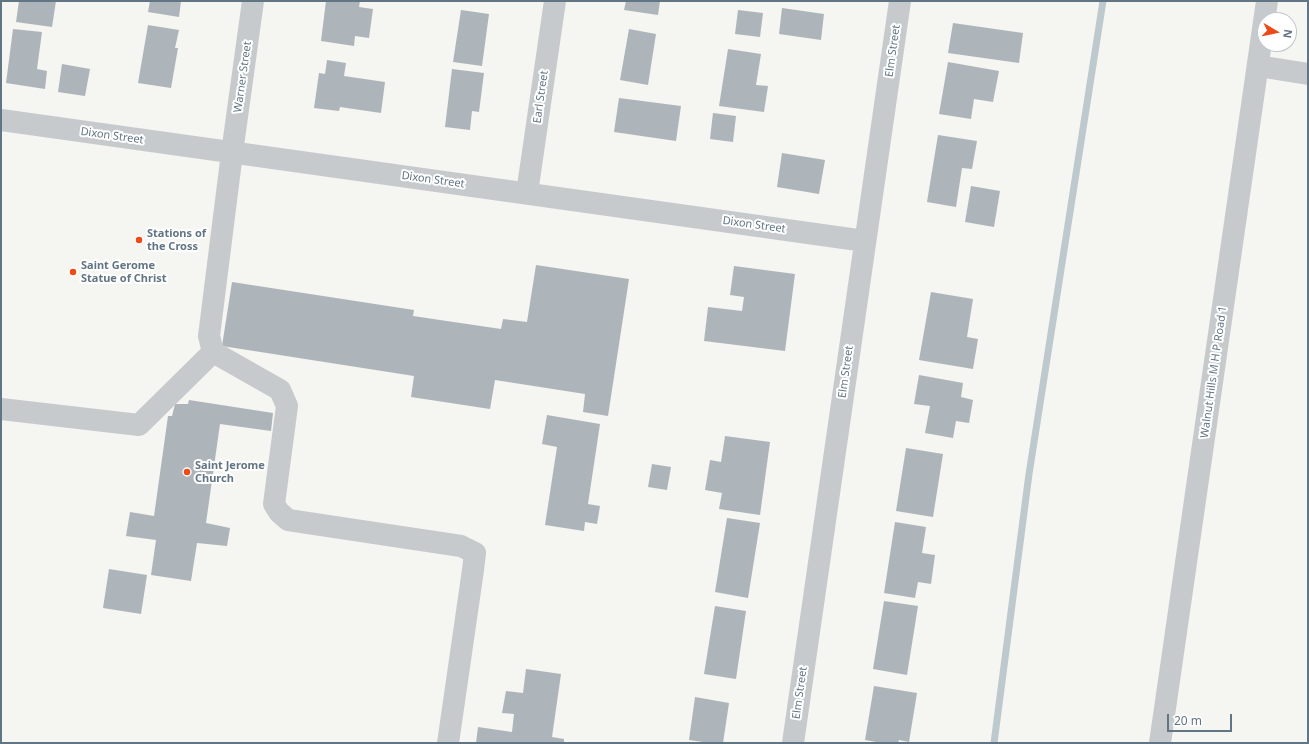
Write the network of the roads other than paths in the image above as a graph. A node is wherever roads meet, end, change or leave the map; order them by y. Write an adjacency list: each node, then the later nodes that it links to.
1 (253, 1): 8 (street, Warner Street)
2 (555, 1): 9 (street, Earl Street)
3 (900, 1): 10 (street, Elm Street)
4 (1267, 1): 5 (street, Walnut Hills M H P Road 1)
5 (1258, 66): 6 (street); 15 (street, Walnut Hills M H P Road 1)
6 (1308, 74)
7 (1, 120): 8 (street, Dixon Street)
8 (232, 153): 9 (street, Dixon Street); 11 (street, Warner Street)
9 (527, 193): 10 (street, Dixon Street)
10 (865, 241): 14 (street, Elm Street)
11 (213, 352): 12 (street); 13 (street)
12 (1, 409)
13 (448, 743)
14 (793, 743)
15 (1160, 743)

